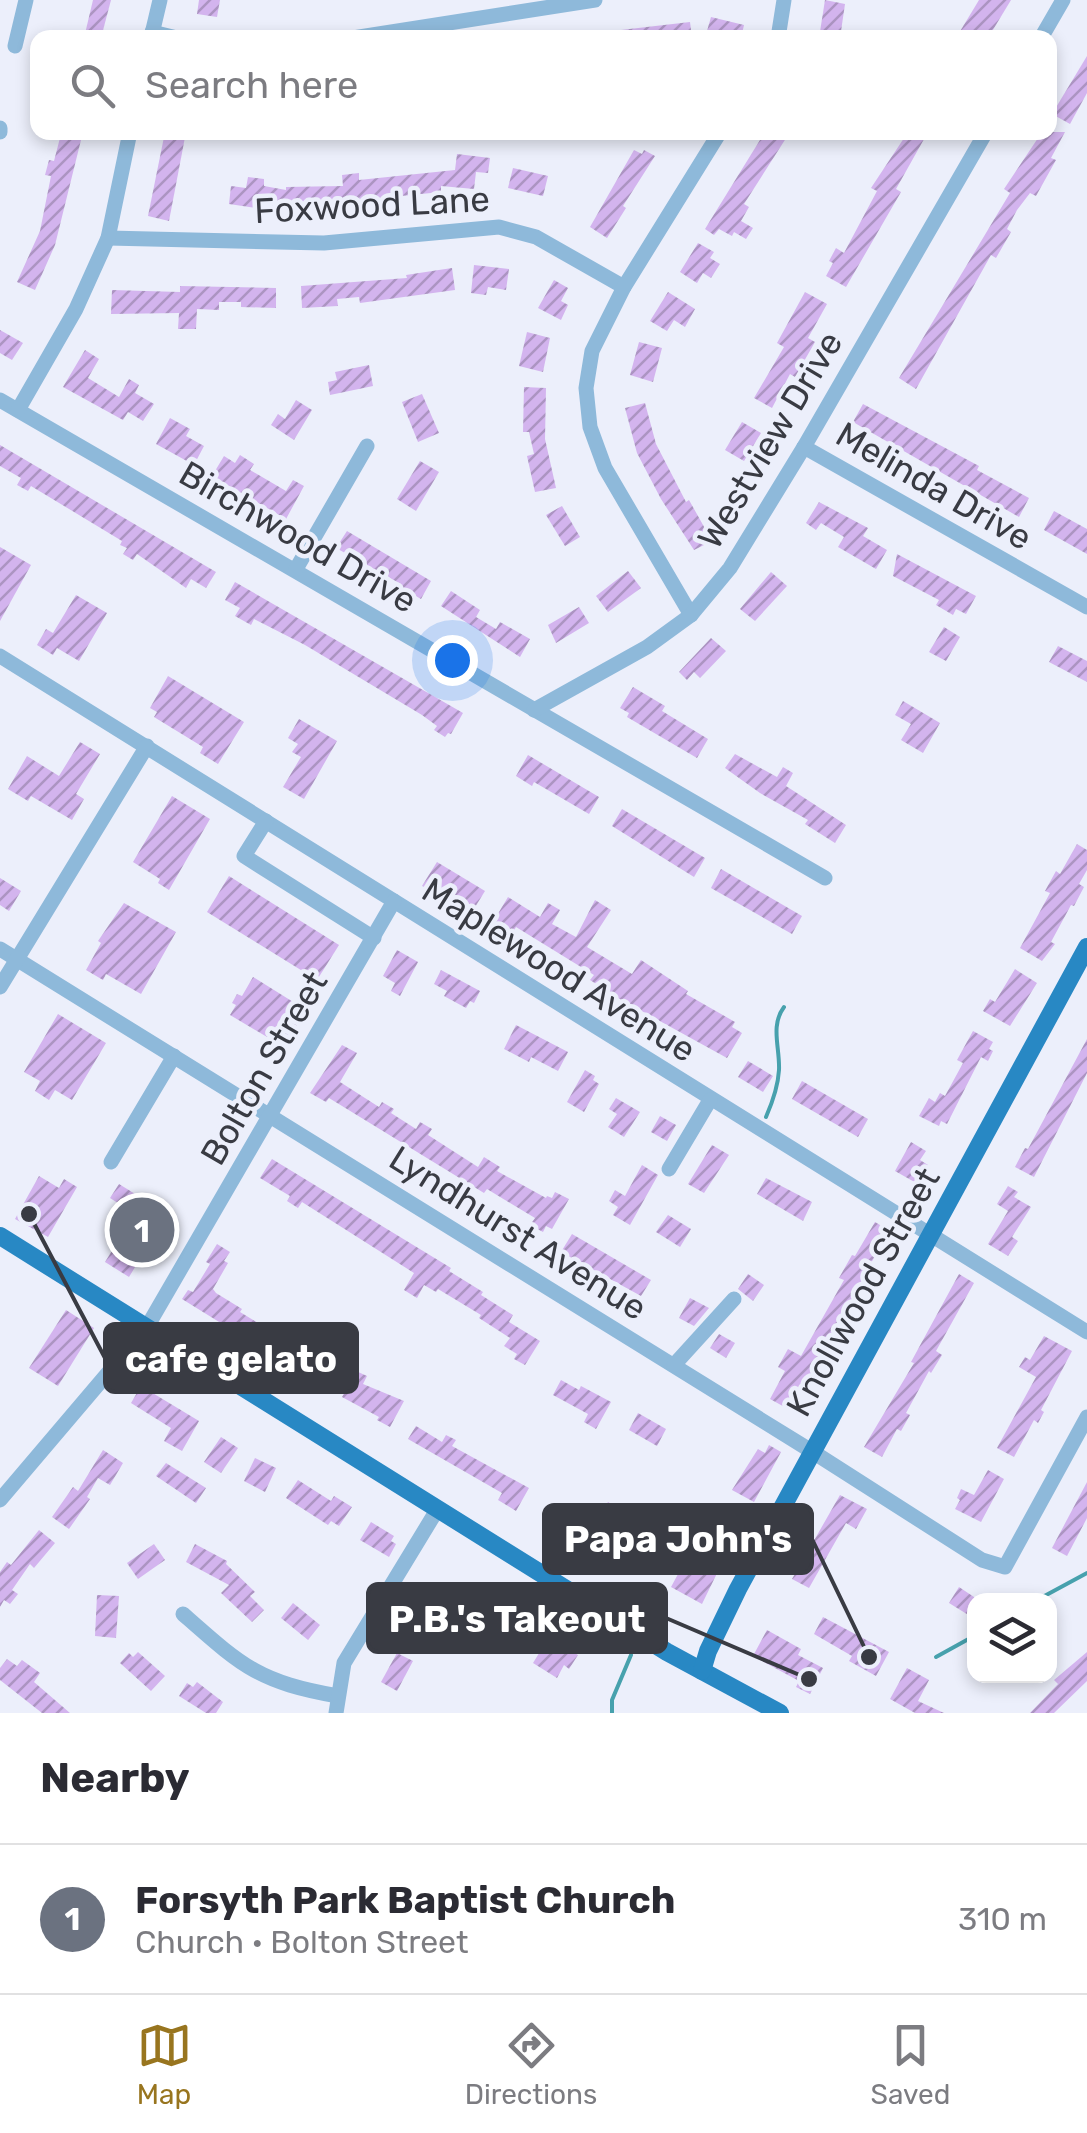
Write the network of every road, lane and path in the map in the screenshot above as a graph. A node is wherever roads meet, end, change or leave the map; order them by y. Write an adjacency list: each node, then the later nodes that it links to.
1 (26, 0): 10 (street)
2 (160, 0): 6 (street)
3 (595, 0): 7 (street)
4 (784, 0): 8 (street)
5 (1062, 0): 9 (street)
6 (153, 30)
7 (404, 30)
8 (779, 30)
9 (1045, 30)
10 (14, 46)
11 (128, 140): 14 (street)
12 (715, 140): 15 (street)
13 (981, 140): 19 (street, Westview Drive)
14 (108, 238): 15 (street, Foxwood Lane); 17 (street)
15 (624, 287): 22 (street)
16 (0, 400): 17 (street, Birchwood Drive)
17 (18, 410): 20 (street, Birchwood Drive)
18 (367, 446): 20 (street)
19 (804, 447): 21 (street, Melinda Drive); 22 (street, Westview Drive)
20 (296, 569): 24 (street, Birchwood Drive)
21 (1087, 607)
22 (691, 615): 24 (street, Westview Drive)
23 (0, 656): 25 (street, Maplewood Avenue)
24 (534, 710): 27 (street, Birchwood Drive)
25 (147, 746): 26 (street, Maplewood Avenue); 32 (street)
26 (266, 821): 28 (street, Maplewood Avenue); 29 (street)
27 (825, 878)
28 (394, 901): 29 (street, Bolton Street); 35 (street, Maplewood Avenue)
29 (374, 938): 36 (street, Bolton Street)
30 (1087, 947): 40 (main road, Knollwood Street)
31 (0, 949): 32 (street, Lyndhurst Avenue)
32 (16, 960): 33 (street); 34 (street, Lyndhurst Avenue)
33 (0, 987)
34 (174, 1056): 36 (street, Lyndhurst Avenue); 37 (street)
35 (710, 1100): 38 (street); 40 (street, Maplewood Avenue)
36 (272, 1116): 42 (street, Bolton Street); 44 (street, Lyndhurst Avenue)
37 (110, 1162)
38 (669, 1169)
39 (0, 1236): 42 (main road)
40 (931, 1236): 43 (street, Maplewood Avenue); 46 (main road, Knollwood Street)
41 (734, 1299): 44 (street)
42 (147, 1327): 47 (street, Bolton Street); 48 (main road)
43 (1087, 1332)
44 (674, 1365): 46 (street, Lyndhurst Avenue)
45 (1087, 1417): 46 (street, Lyndhurst Avenue)
46 (813, 1452): 50 (main road, Knollwood Street)
47 (0, 1499)
48 (437, 1510): 50 (main road); 51 (street)
49 (183, 1614): 51 (street)
50 (702, 1671): 52 (main road)
51 (337, 1705)
52 (780, 1713)

